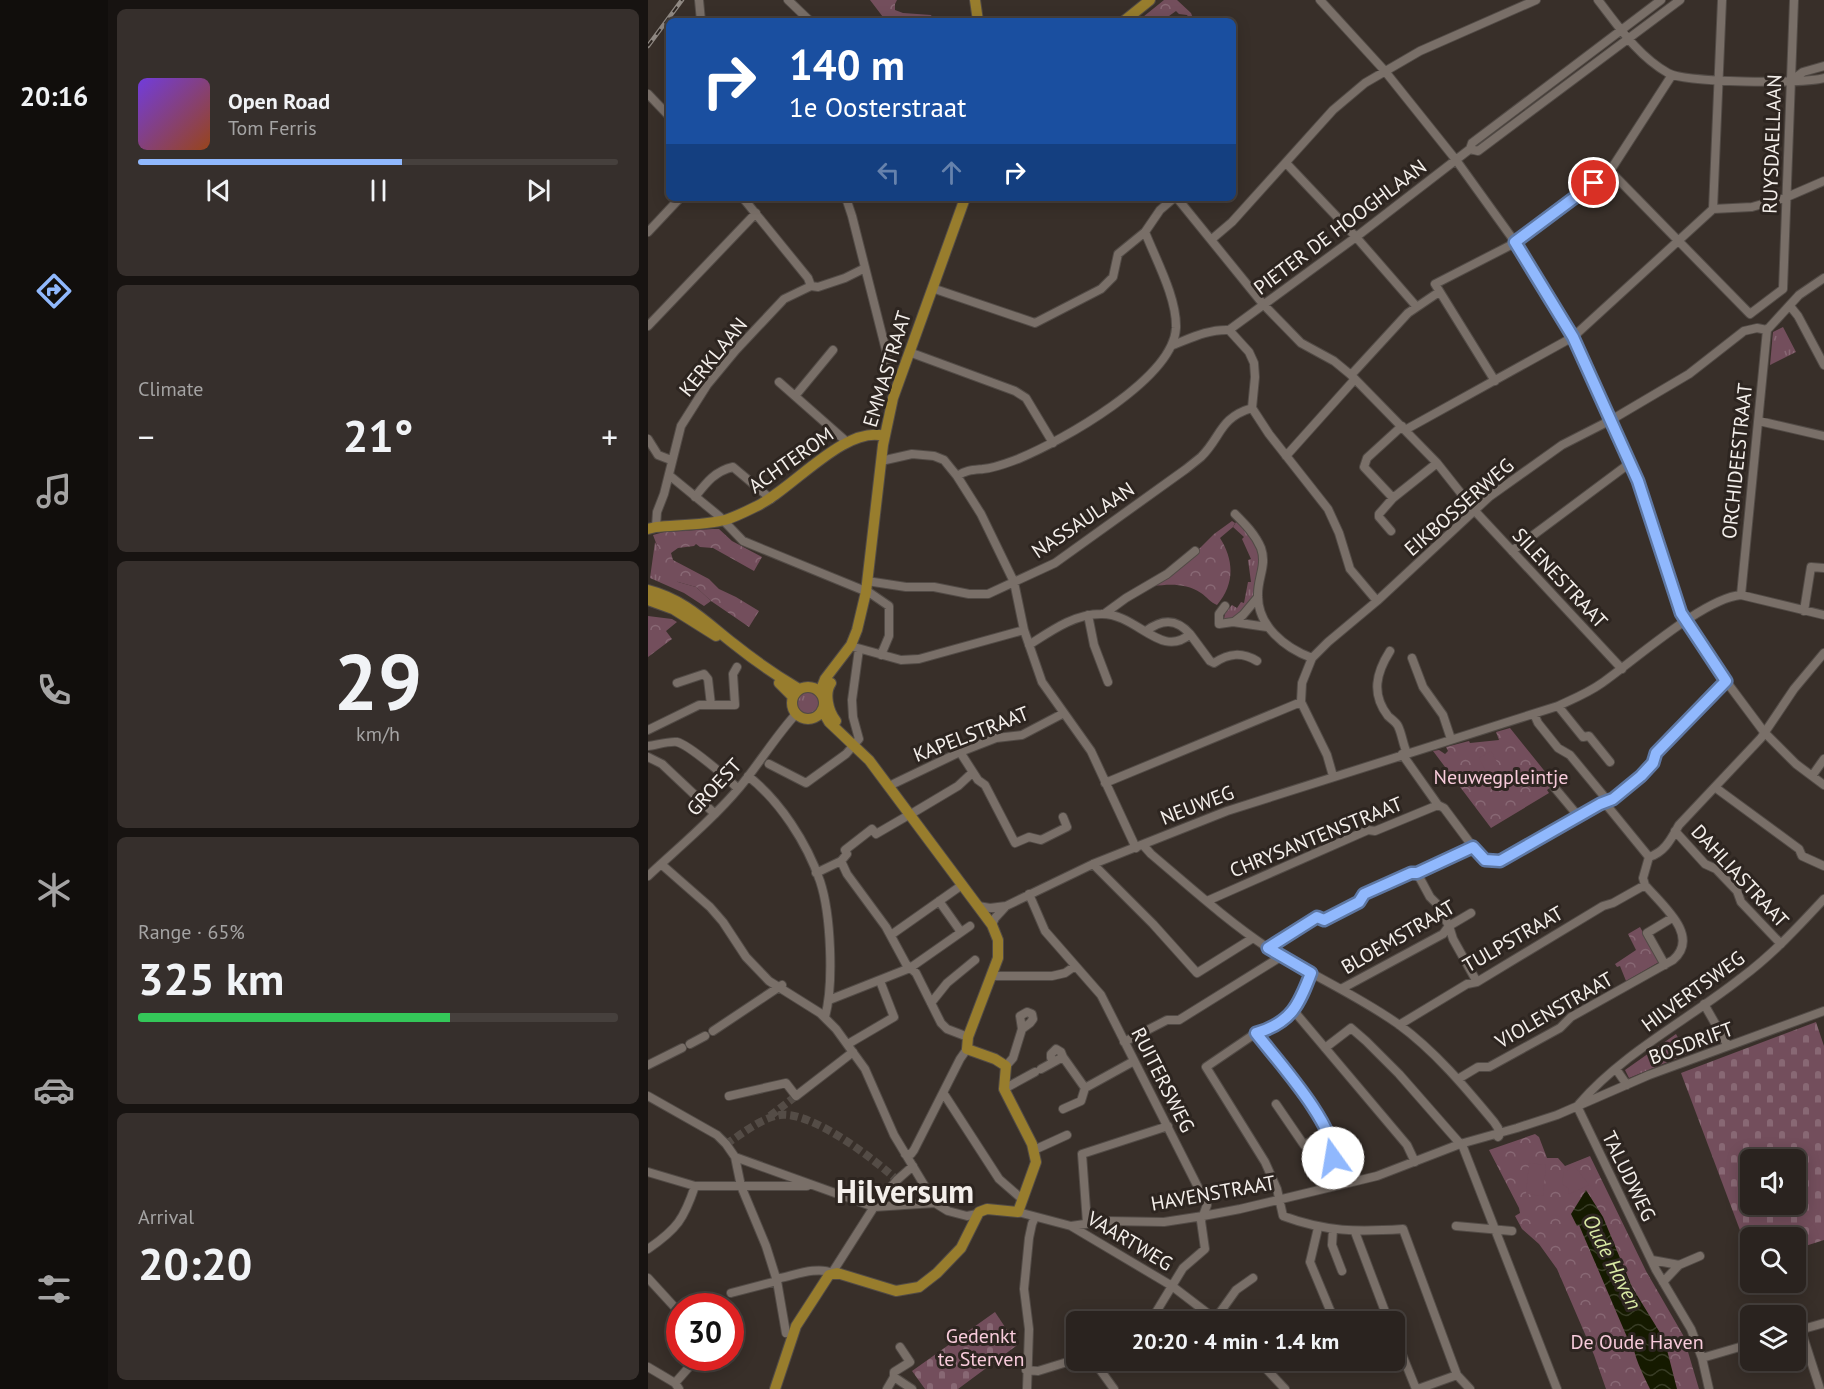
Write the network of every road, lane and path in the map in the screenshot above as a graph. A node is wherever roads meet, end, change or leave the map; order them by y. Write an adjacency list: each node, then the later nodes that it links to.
1 (788, 0): 13 (street)
2 (975, 0): 14 (main road)
3 (1150, 0): 15 (main road)
4 (1320, 0): 19 (street)
5 (1536, 0): 19 (street)
6 (1598, 0): 16 (street)
7 (1661, 0): 16 (street, PIETER DE HOOGHLAAN)
8 (1680, 0): 17 (street, PIETER DE HOOGHLAAN)
9 (1722, 0): 22 (street)
10 (1794, 0): 23 (street, RUYSDAELLAAN)
11 (702, 1): 12 (street)
12 (701, 18)
13 (807, 18)
14 (978, 18)
15 (1129, 18)
16 (1621, 30): 17 (street); 26 (street, PIETER DE HOOGHLAAN)
17 (1627, 39): 20 (street); 26 (street, PIETER DE HOOGHLAAN)
18 (1824, 66): 23 (street)
19 (1384, 70): 27 (street); 28 (street)
20 (1672, 75): 22 (street); 29 (street)
21 (1824, 78): 23 (street)
22 (1718, 80): 23 (street); 38 (street)
23 (1790, 81): 31 (street, RUYSDAELLAAN)
24 (648, 94): 25 (street)
25 (666, 113)
26 (1470, 149): 27 (street, PIETER DE HOOGHLAAN)
27 (1456, 160): 42 (street, PIETER DE HOOGHLAAN); 45 (street)
28 (1286, 163): 42 (street); 43 (street)
29 (1610, 171): 44 (street); 45 (street)
30 (1824, 182): 31 (street)
31 (1787, 197): 38 (street); 44 (street, RUYSDAELLAAN)
32 (677, 201): 40 (street)
33 (746, 201): 39 (street)
34 (847, 201): 46 (street)
35 (964, 201): 49 (main road, EMMASTRAAT)
36 (1172, 201): 41 (street)
37 (1179, 201): 43 (street, SILENESTRAAT)
38 (1713, 209): 44 (street)
39 (756, 213): 48 (street); 54 (street)
40 (648, 232)
41 (1145, 232): 49 (street); 58 (street)
42 (1356, 237): 51 (street, PIETER DE HOOGHLAAN); 52 (street)
43 (1212, 239): 51 (street, SILENESTRAAT)
44 (1678, 241): 57 (street)
45 (1515, 242): 50 (street); 57 (street)
46 (865, 268): 48 (street, KERKLAAN); 63 (street)
47 (1824, 278): 53 (street)
48 (811, 286): 77 (street, KERKLAAN)
49 (932, 288): 60 (main road, EMMASTRAAT)
50 (1439, 292): 52 (street); 64 (street)
51 (1263, 304): 55 (street, PIETER DE HOOGHLAAN); 62 (street, SILENESTRAAT)
52 (1416, 306): 62 (street)
53 (1790, 306): 56 (street); 61 (street)
54 (648, 326)
55 (1229, 330): 58 (street); 67 (street)
56 (1767, 330): 68 (street, EIKBOSSERWEG); 69 (street, ORCHIDEESTRAAT)
57 (1573, 337): 64 (street); 68 (street)
58 (1173, 345): 75 (street)
59 (833, 350): 66 (street)
60 (909, 352): 63 (main road, EMMASTRAAT); 75 (street)
61 (1824, 365)
62 (1353, 377): 70 (street, SILENESTRAAT); 76 (street)
63 (899, 380): 71 (main road, EMMASTRAAT)
64 (1495, 381): 70 (street)
65 (779, 382): 66 (street)
66 (795, 396): 74 (street)
67 (1252, 408): 76 (street); 94 (street, NASSAULAAN)
68 (1611, 420): 80 (street); 86 (street, EIKBOSSERWEG)
69 (1759, 421): 72 (street); 97 (street, ORCHIDEESTRAAT)
70 (1404, 428): 79 (street, SILENESTRAAT); 84 (street)
71 (884, 436): 74 (main road, ACHTEROM); 78 (main road, EMMASTRAAT)
72 (1824, 436)
73 (648, 440): 77 (street)
74 (847, 442): 85 (main road, ACHTEROM)
75 (1053, 442): 82 (street)
76 (1286, 456): 100 (street)
77 (671, 460): 81 (street, KERKLAAN)
78 (881, 461): 82 (street); 95 (main road, EMMASTRAAT)
79 (1437, 463): 84 (street); 86 (street, SILENESTRAAT)
80 (1630, 463): 92 (street); 107 (street)
81 (669, 475): 83 (street); 89 (street, KERKLAAN)
82 (957, 476): 94 (street)
83 (695, 497): 85 (street); 88 (street)
84 (1393, 498): 90 (street)
85 (771, 499): 88 (main road, ACHTEROM)
86 (1474, 511): 92 (street, SILENESTRAAT); 100 (street, EIKBOSSERWEG)
87 (1235, 514): 98 (street)
88 (723, 520): 89 (main road, ACHTEROM); 95 (street)
89 (652, 528)
90 (1391, 531)
91 (1195, 550): 103 (street)
92 (1512, 551): 120 (street, SILENESTRAAT)
93 (1824, 568): 102 (street)
94 (1014, 582): 95 (street, NASSAULAAN); 109 (street)
95 (866, 586): 113 (main road, EMMASTRAAT); 116 (street)
96 (648, 590): 126 (main road)
97 (1741, 595): 102 (street); 107 (street, NEUWEG)
98 (1258, 597): 106 (street); 108 (street)
99 (648, 600): 126 (main road)
100 (1377, 601): 118 (street, EIKBOSSERWEG)
101 (1225, 606): 106 (street)
102 (1804, 611): 105 (street)
103 (1104, 614): 104 (street); 110 (street)
104 (1088, 615): 112 (street); 123 (street)
105 (1824, 615)
106 (1234, 622): 108 (street)
107 (1686, 622): 120 (street, NEUWEG); 122 (street)
108 (1267, 627): 118 (street)
109 (1024, 630): 112 (street); 116 (street)
110 (1146, 631): 111 (street); 111 (street)
111 (1190, 634): 119 (street)
112 (1029, 645): 131 (street)
113 (855, 647): 116 (street); 125 (main road, EMMASTRAAT); 137 (street, EMMASTRAAT); 137 (main road)
114 (1390, 651): 140 (street)
115 (1824, 653): 135 (street)
116 (885, 656)
117 (1412, 657): 136 (street)
118 (1312, 658): 127 (street, EIKBOSSERWEG)
119 (1257, 661)
120 (1622, 669): 129 (street, NEUWEG)
121 (733, 670): 128 (street)
122 (1726, 681): 135 (street); 155 (street)
123 (1108, 682)
124 (677, 683): 128 (street)
125 (820, 692): 126 (main road); 130 (main road)
126 (796, 693): 132 (main road)
127 (1302, 702): 147 (street); 149 (street)
128 (711, 705): 134 (street)
129 (1558, 706): 133 (street, NEUWEG); 143 (street)
130 (822, 711): 132 (main road); 137 (main road)
131 (1064, 713): 139 (street, KAPELSTRAAT); 149 (street)
132 (796, 714): 146 (street, GROEST)
133 (1534, 714): 136 (street, NEUWEG); 155 (street)
134 (648, 730)
135 (1764, 732): 148 (street); 153 (street)
136 (1451, 739): 140 (street, NEUWEG)
137 (855, 744): 144 (street); 151 (main road)
138 (648, 746): 154 (street)
139 (960, 752): 145 (street); 151 (street, KAPELSTRAAT)
140 (1404, 754): 147 (street, NEUWEG); 156 (street)
141 (648, 757): 157 (street)
142 (1824, 759): 148 (street)
143 (1610, 762)
144 (769, 764)
145 (972, 773): 158 (street); 159 (street)
146 (748, 776): 154 (street, GROEST); 169 (street)
147 (1333, 776): 162 (street, NEUWEG)
148 (1812, 776): 150 (street)
149 (1105, 783): 162 (street)
150 (1824, 784)
151 (889, 786): 158 (main road)
152 (1554, 787): 160 (street)
153 (1716, 788): 161 (street); 168 (street)
154 (738, 789): 157 (street, GROEST)
155 (1606, 802): 160 (street); 164 (street)
156 (1438, 805): 163 (street); 176 (street, CHRYSANTENSTRAAT)
157 (715, 814): 167 (street, GROEST)
158 (909, 815): 165 (street); 173 (main road)
159 (1063, 817)
160 (1579, 817): 163 (street)
161 (1675, 831): 164 (street); 188 (street, DAHLIASTRAAT)
162 (1139, 846): 166 (street, NEUWEG); 176 (street)
163 (1473, 847): 170 (street)
164 (1649, 857): 172 (street)
165 (841, 861): 169 (street); 186 (street)
166 (1093, 864): 174 (street, NEUWEG); 187 (street)
167 (658, 866): 171 (street, GROEST); 199 (street)
168 (1824, 866)
169 (816, 873): 201 (street)
170 (1417, 873): 184 (street); 189 (street)
171 (648, 876)
172 (1645, 885): 181 (street, VIOLENSTRAAT); 198 (street, TULPSTRAAT)
173 (960, 886): 177 (street); 178 (main road)
174 (1029, 894): 179 (street, NEUWEG); 193 (street, RUITERSWEG)
175 (1824, 899): 188 (street, HILVERTSWEG)
176 (1207, 901): 187 (street)
177 (939, 902): 185 (street); 186 (street)
178 (978, 906): 179 (street, NEUWEG); 182 (main road)
179 (1006, 906): 182 (street, NEUWEG)
180 (1471, 913): 184 (street, BLOEMSTRAAT)
181 (1672, 918): 192 (street, VIOLENSTRAAT); 192 (street)
182 (992, 925): 196 (main road)
183 (970, 926): 185 (street)
184 (1449, 926): 198 (street); 200 (street, BLOEMSTRAAT)
185 (961, 932): 194 (street)
186 (891, 936): 194 (street)
187 (1253, 938): 189 (street)
188 (1782, 944): 203 (street, HILVERTSWEG)
189 (1268, 948): 190 (street)
190 (1282, 957): 195 (street); 211 (street)
191 (975, 960): 202 (street)
192 (1665, 964): 220 (street, VIOLENSTRAAT)
193 (1075, 966): 196 (street); 211 (street, RUITERSWEG)
194 (910, 968): 197 (street); 202 (street)
195 (1311, 973): 200 (street); 204 (street)
196 (992, 976): 210 (main road)
197 (880, 981): 201 (street); 213 (street)
198 (1477, 982): 207 (street, TULPSTRAAT)
199 (780, 987): 206 (street); 217 (street)
200 (1341, 989): 207 (street)
201 (829, 1000): 206 (street)
202 (931, 1003): 210 (street)
203 (1704, 1004): 212 (street); 219 (street, HILVERTSWEG)
204 (1294, 1011): 209 (street); 214 (street)
205 (1824, 1011): 212 (street, BOSDRIFT)
206 (825, 1017): 213 (street)
207 (1399, 1025): 220 (street)
208 (1022, 1029): 218 (street)
209 (1256, 1033): 231 (street); 246 (street)
210 (968, 1037): 215 (main road)
211 (1124, 1042): 216 (street, RUITERSWEG)
212 (1728, 1046): 221 (street, BOSDRIFT)
213 (851, 1048): 226 (street); 236 (street)
214 (1325, 1048): 234 (street); 238 (street)
215 (967, 1049): 218 (main road); 224 (street)
216 (1134, 1060): 222 (street); 230 (street, RUITERSWEG)
217 (648, 1065)
218 (1006, 1066): 223 (main road)
219 (1616, 1069): 221 (street); 228 (street, HILVERTSWEG)
220 (1458, 1079): 233 (street)
221 (1628, 1085): 228 (street, BOSDRIFT)
222 (1085, 1088): 223 (street); 229 (street)
223 (1004, 1089): 235 (main road)
224 (944, 1094): 236 (street); 245 (street)
225 (648, 1096): 237 (street)
226 (729, 1096)
227 (1276, 1104): 231 (street)
228 (1575, 1107): 233 (street, HAVENSTRAAT); 265 (street, TALUDWEG)
229 (1064, 1109)
230 (1168, 1126): 252 (street, RUITERSWEG); 253 (street)
231 (1328, 1132): 241 (street)
232 (1067, 1135): 235 (street)
233 (1499, 1135): 234 (street, HAVENSTRAAT)
234 (1461, 1145): 238 (street, HAVENSTRAAT); 259 (street)
235 (1034, 1150): 245 (main road)
236 (903, 1155): 239 (street)
237 (735, 1157): 243 (street); 244 (street)
238 (1415, 1162): 241 (street, HAVENSTRAAT)
239 (909, 1169): 247 (street); 248 (street)
240 (648, 1172): 242 (street)
241 (1340, 1185): 246 (street, HAVENSTRAAT)
242 (695, 1186): 243 (street); 263 (street)
243 (741, 1186): 244 (street); 271 (street)
244 (815, 1186): 248 (street)
245 (1022, 1199): 249 (main road)
246 (1280, 1199): 252 (street, HAVENSTRAAT); 257 (street)
247 (935, 1203): 248 (street); 250 (street)
248 (874, 1207): 268 (street)
249 (1018, 1212): 250 (main road); 251 (street, VAARTWEG)
250 (977, 1214): 268 (main road)
251 (1035, 1217): 255 (street, VAARTWEG); 291 (street)
252 (1202, 1218): 254 (street, HAVENSTRAAT); 273 (street)
253 (1087, 1222): 254 (street, HAVENSTRAAT); 255 (street, HAVENSTRAAT)
254 (1099, 1222): 262 (street)
255 (1071, 1226): 262 (street, VAARTWEG)
256 (1456, 1226): 259 (street)
257 (1318, 1228): 258 (street); 279 (street)
258 (1333, 1229): 261 (street); 267 (street)
259 (1496, 1230): 260 (street); 306 (street)
260 (1512, 1231)
261 (1355, 1232): 280 (street); 295 (street)
262 (1090, 1237): 273 (street, VAARTWEG)
263 (648, 1249)
264 (1700, 1256): 266 (street)
265 (1652, 1260): 266 (street); 272 (street, TALUDWEG)
266 (1679, 1265): 272 (street)
267 (1342, 1272)
268 (832, 1273): 271 (street); 298 (main road)
269 (648, 1278): 275 (street)
270 (1252, 1278): 278 (street, VAARTWEG)
271 (777, 1281): 274 (street); 283 (street)
272 (1663, 1282): 287 (street, TALUDWEG)
273 (1172, 1286): 276 (street); 277 (street, VAARTWEG)
274 (731, 1293)
275 (666, 1298)
276 (1157, 1311)
277 (1206, 1311)
278 (1223, 1311)
279 (1330, 1311)
280 (1385, 1311)
281 (1824, 1323): 282 (street)
282 (1806, 1329)
283 (786, 1333)
284 (900, 1347): 296 (street)
285 (1740, 1347): 287 (street)
286 (1806, 1352): 308 (street)
287 (1702, 1358): 307 (street, TALUDWEG)
288 (1066, 1362): 291 (street)
289 (1405, 1362): 304 (street)
290 (648, 1366): 297 (street)
291 (1026, 1370): 301 (street)
292 (688, 1371): 297 (street)
293 (1101, 1371): 302 (street)
294 (1268, 1371): 303 (street)
295 (1457, 1375): 304 (street); 305 (street)
296 (894, 1377): 299 (street); 300 (street)
297 (677, 1386)
298 (775, 1389)
299 (887, 1389)
300 (912, 1389)
301 (1027, 1389)
302 (1114, 1389)
303 (1285, 1389)
304 (1417, 1389)
305 (1470, 1389)
306 (1557, 1389)
307 (1710, 1389)
308 (1820, 1389)

